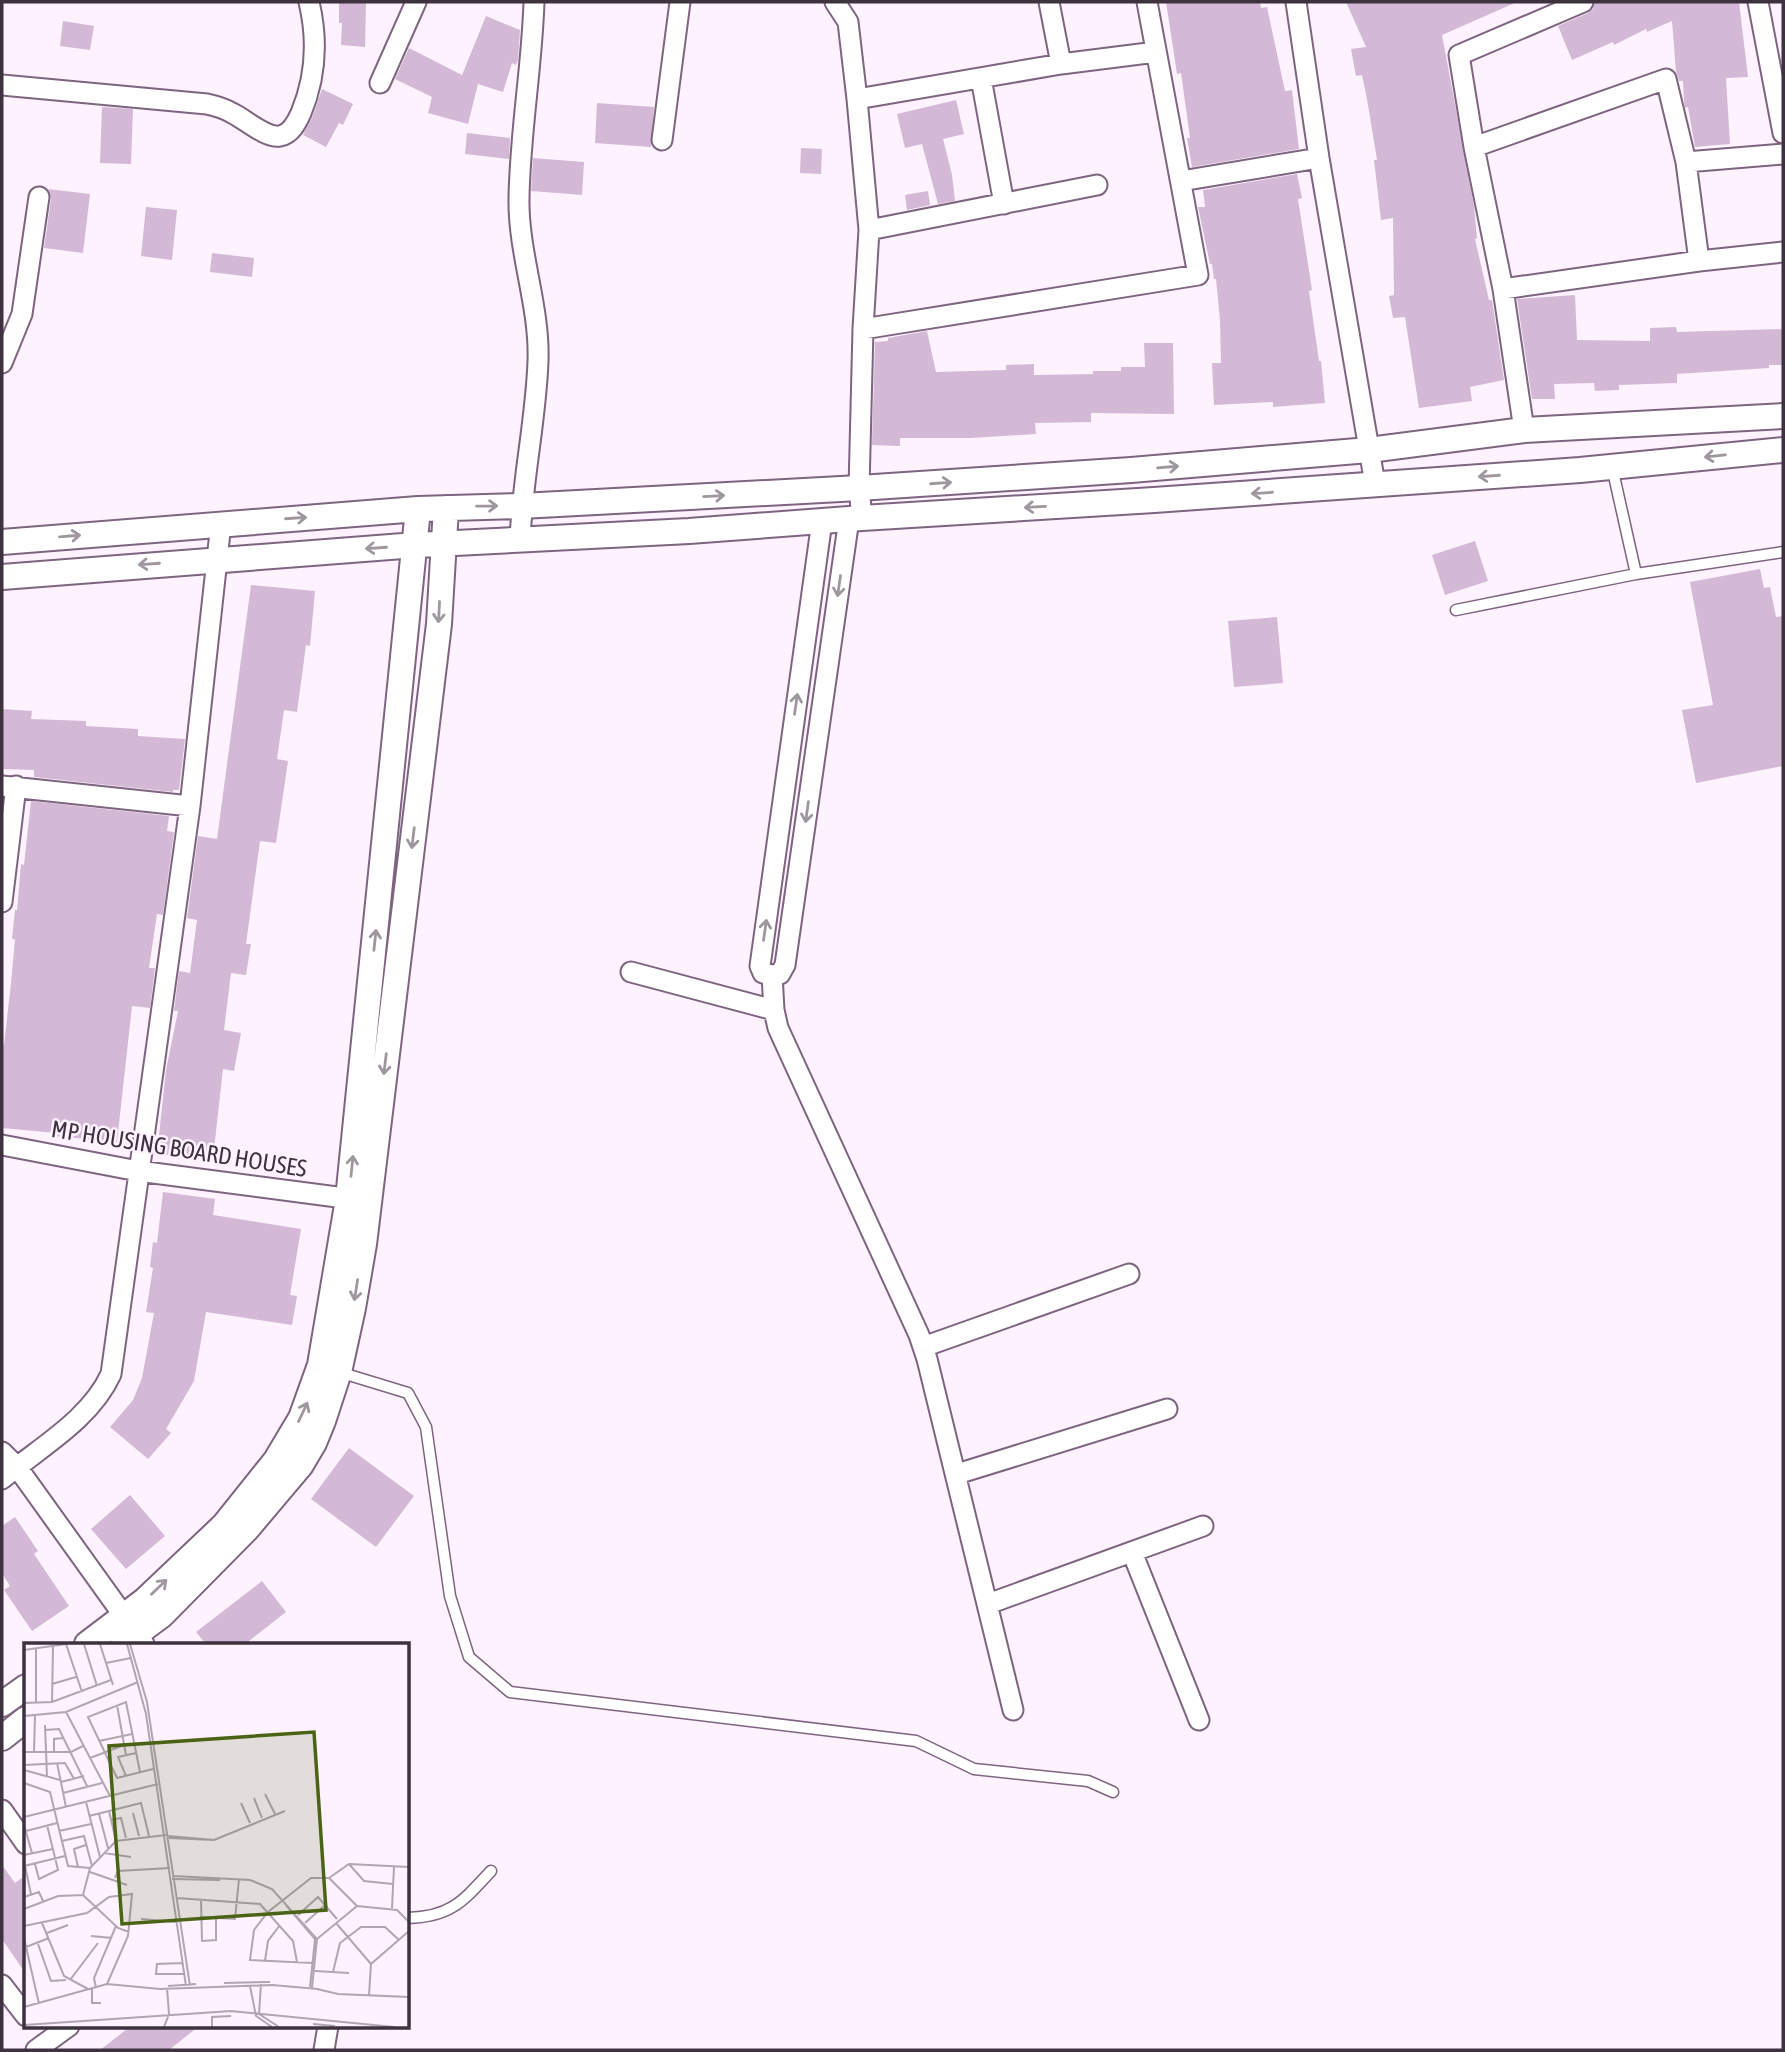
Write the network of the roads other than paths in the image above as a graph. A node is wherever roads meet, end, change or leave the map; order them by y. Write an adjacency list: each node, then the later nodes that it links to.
1 (309, 2): 15 (street)
2 (416, 2): 14 (street)
3 (534, 2): 40 (street)
4 (680, 2): 18 (street)
5 (838, 2): 16 (street)
6 (1049, 2): 12 (street)
7 (1147, 2): 11 (street)
8 (1296, 2): 21 (street)
9 (1583, 2): 19 (street)
10 (1758, 2): 17 (street)
11 (1156, 52): 12 (street); 23 (street)
12 (1061, 64): 13 (street)
13 (981, 78): 16 (street); 26 (street)
14 (380, 83)
15 (2, 85)
16 (858, 99): 27 (street)
17 (1783, 134)
18 (662, 140)
19 (1474, 147): 22 (street); 30 (street)
20 (1783, 154): 22 (street)
21 (1318, 158): 23 (street); 35 (street)
22 (1686, 162): 29 (street)
23 (1181, 181): 31 (street)
24 (1097, 185): 26 (street)
25 (39, 197): 32 (street)
26 (1004, 204): 27 (street)
27 (869, 230): 31 (street)
28 (1783, 252): 29 (street)
29 (1699, 261): 30 (street)
30 (1503, 289): 34 (street)
31 (863, 329): 39 (street)
32 (2, 363)
33 (1783, 416): 34 (street)
34 (1524, 430): 35 (street)
35 (1369, 450): 38 (street); 39 (street, one-way to 35)
36 (1783, 450): 37 (street, one-way to 37)
37 (1612, 466): 38 (street, one-way to 38); 52 (lane)
38 (1375, 484): 43 (street, one-way to 43)
39 (859, 488): 40 (street, one-way to 39); 43 (street)
40 (521, 506): 41 (street, one-way to 40); 46 (street)
41 (446, 508): 42 (street); 48 (street)
42 (418, 509): 45 (street, one-way to 42); 49 (street)
43 (855, 518): 44 (street); 59 (street, one-way to 59)
44 (822, 521): 46 (street); 59 (street, one-way to 44)
45 (221, 523): 47 (street, one-way to 45); 51 (street)
46 (520, 541): 48 (street)
47 (2, 542)
48 (444, 544): 49 (street); 63 (street, one-way to 63)
49 (416, 545): 51 (street, one-way to 51); 63 (street, one-way to 49)
50 (1783, 552): 52 (lane)
51 (219, 559): 53 (street, one-way to 53); 56 (street)
52 (1636, 574): 54 (lane)
53 (2, 577)
54 (1456, 610)
55 (9, 786): 56 (street); 57 (street)
56 (190, 806): 62 (street)
57 (2, 902)
58 (631, 972): 60 (street)
59 (772, 975): 60 (street)
60 (774, 1010): 65 (street)
61 (2, 1145): 62 (street, MP HOUSING BOARD HOUSES)
62 (138, 1171): 63 (street, MP HOUSING BOARD HOUSES); 69 (street)
63 (358, 1200): 66 (street, one-way to 66); 74 (street, one-way to 63)
64 (1129, 1274): 65 (street)
65 (923, 1347): 70 (street)
66 (339, 1372): 74 (street); 82 (lane)
67 (1167, 1409): 70 (street)
68 (2, 1452): 69 (street)
69 (9, 1473): 74 (street)
70 (957, 1474): 73 (street)
71 (1203, 1526): 72 (street)
72 (1132, 1552): 73 (street); 79 (street)
73 (988, 1604): 78 (street)
74 (132, 1635): 75 (street)
75 (92, 1643)
76 (24, 1688): 77 (street)
77 (2, 1704)
78 (1013, 1710)
79 (1199, 1720)
80 (24, 1721): 81 (street)
81 (2, 1738)
82 (1113, 1792)
83 (2, 1810): 84 (street)
84 (24, 1840)
85 (491, 1871): 86 (lane)
86 (410, 1918)
87 (2, 1984): 88 (street)
88 (24, 2013)
89 (35, 2028): 92 (street)
90 (66, 2028): 92 (street)
91 (328, 2028): 93 (street)
92 (42, 2046)
93 (324, 2050)

